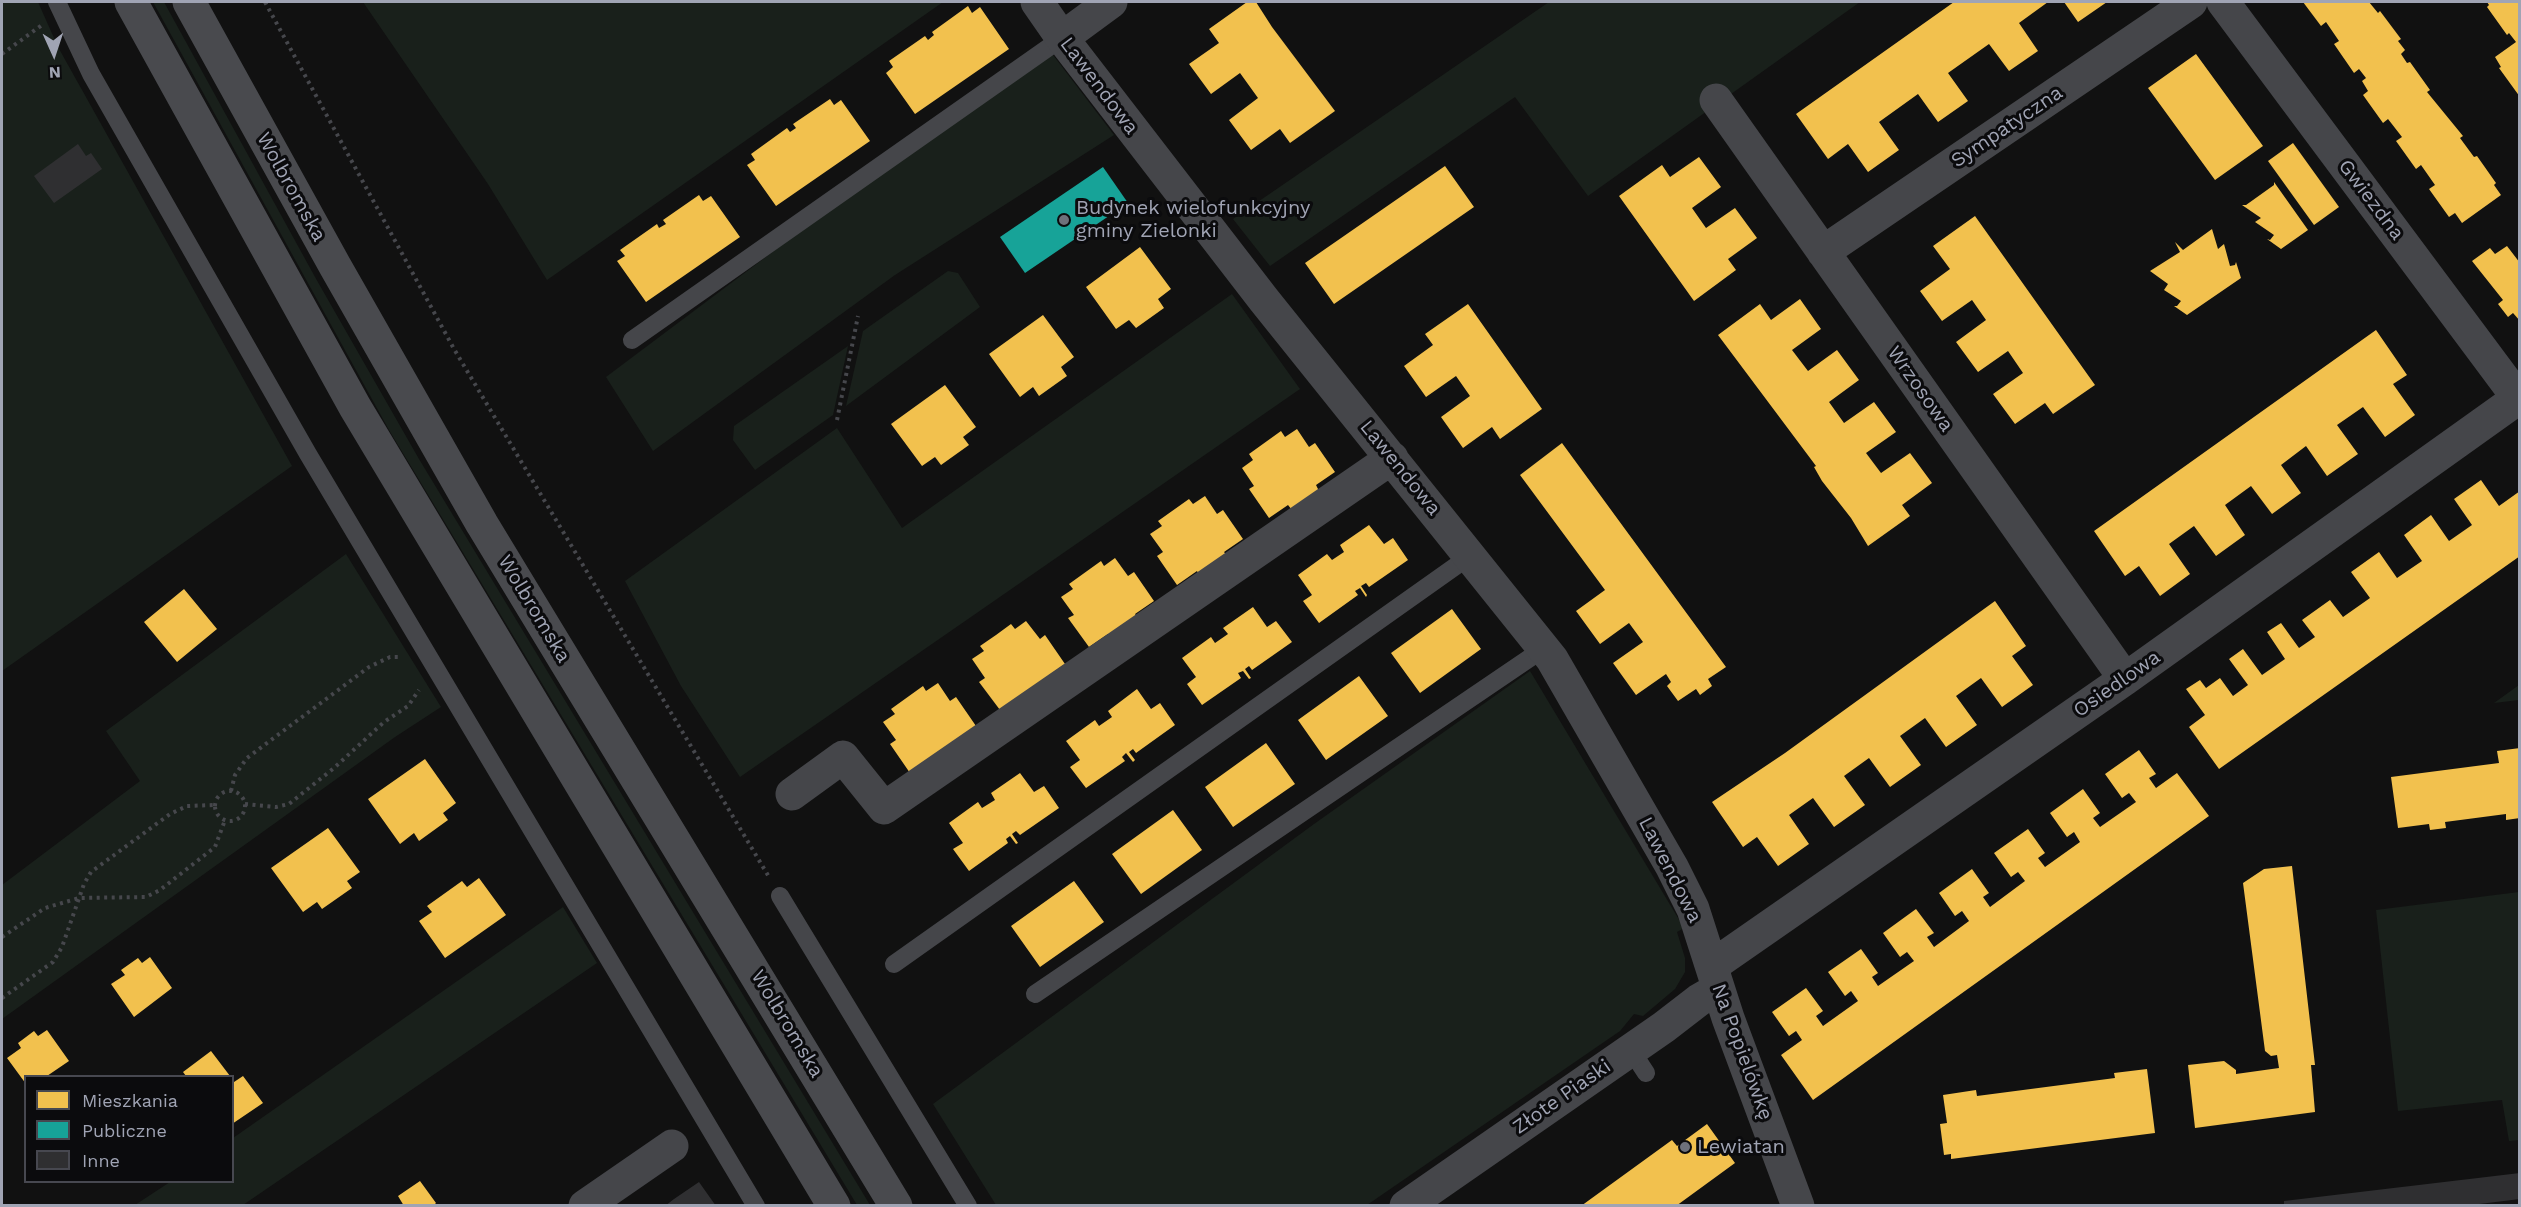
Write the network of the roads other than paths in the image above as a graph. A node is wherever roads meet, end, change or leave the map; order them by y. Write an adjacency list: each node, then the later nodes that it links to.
1 (131, 2): 25 (main road)
2 (189, 2): 26 (main road, Wolbromska)
3 (1037, 2): 8 (street, Lawendowa)
4 (1111, 2): 8 (street)
5 (2191, 2): 10 (street, Sympatyczna)
6 (2223, 2): 12 (street, Gwiezdna)
7 (59, 6): 24 (lane)
8 (1062, 38): 11 (lane); 13 (street, Lawendowa)
9 (1716, 100): 10 (street, Wrzosowa)
10 (1824, 252): 16 (street, Wrzosowa)
11 (632, 340)
12 (2519, 398): 16 (street, Osiedlowa)
13 (1392, 458): 14 (street, Lawendowa); 17 (street)
14 (1470, 556): 15 (street, Lawendowa); 19 (lane)
15 (1543, 648): 20 (street, Lawendowa); 21 (lane)
16 (2125, 679): 20 (street, Osiedlowa)
17 (792, 794)
18 (780, 896): 27 (lane)
19 (894, 964)
20 (1715, 977): 28 (street, Złote Piaski); 29 (street, Na Popielówkę)
21 (1035, 994)
22 (672, 1146): 23 (street)
23 (585, 1206)
24 (756, 1206)
25 (834, 1206)
26 (896, 1206)
27 (968, 1206)
28 (1406, 1206)
29 (1798, 1206)

